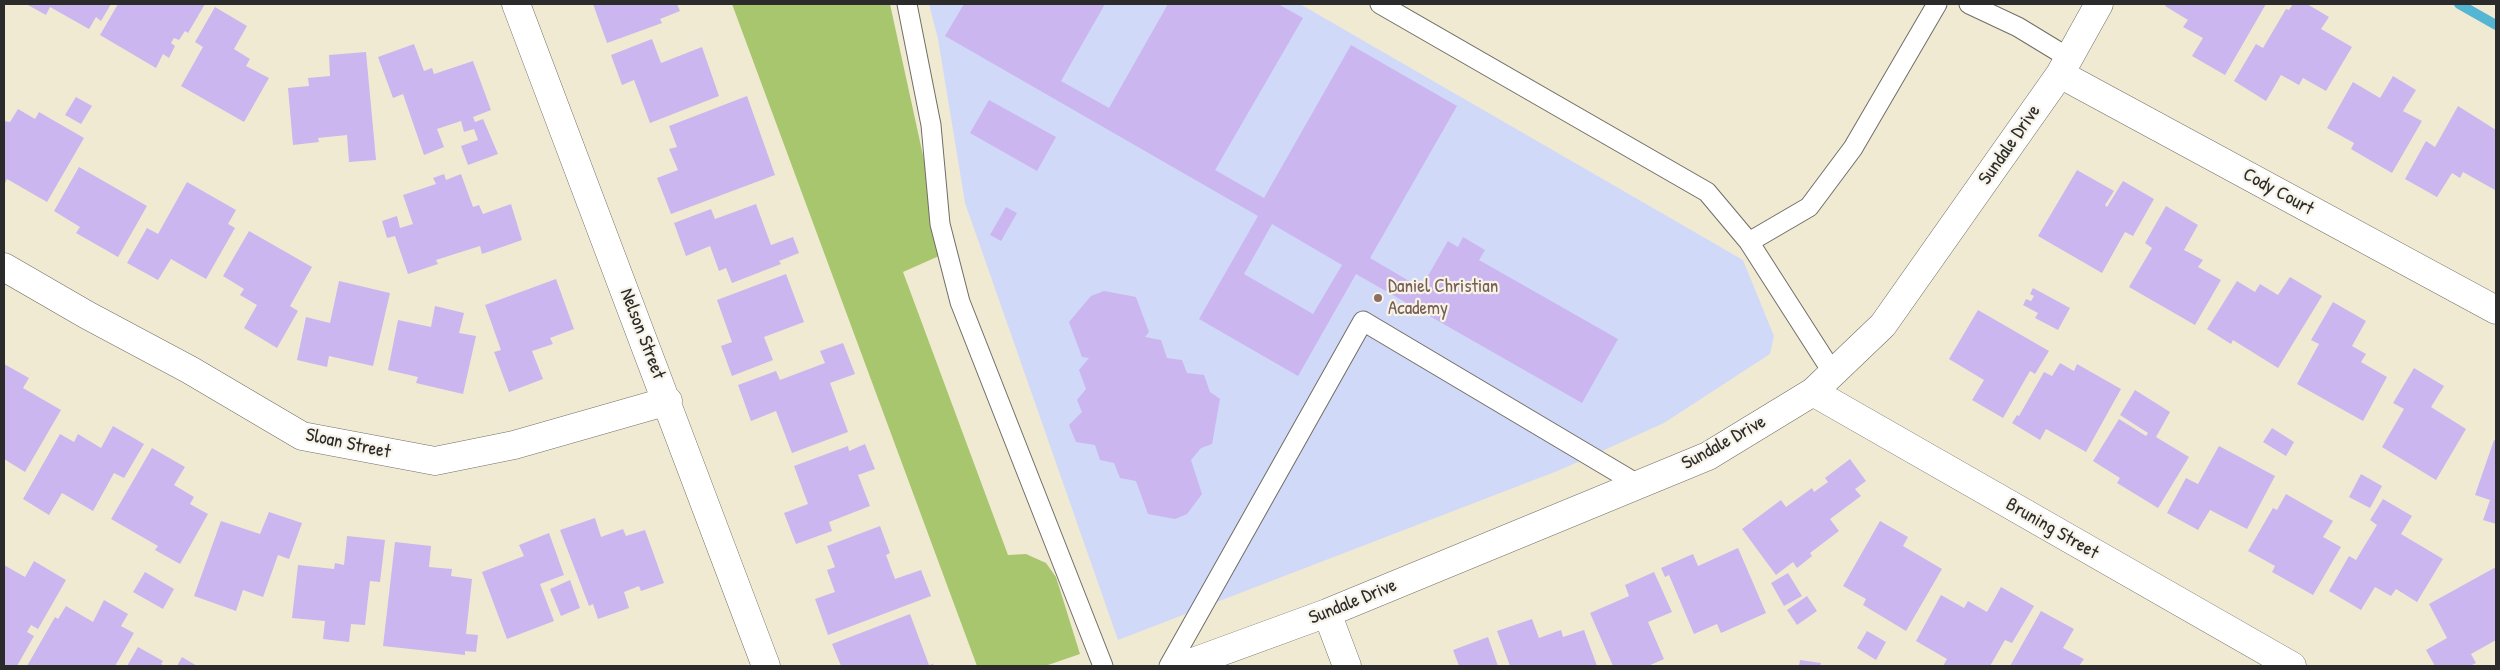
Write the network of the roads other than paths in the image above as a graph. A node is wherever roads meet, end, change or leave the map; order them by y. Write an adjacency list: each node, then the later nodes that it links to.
1 (516, 4): 13 (street, Nelson Street)
2 (907, 4): 17 (lane)
3 (1380, 4): 8 (lane)
4 (1937, 4): 8 (lane)
5 (1969, 4): 7 (lane)
6 (2099, 4): 7 (street, Sundale Drive)
7 (2065, 66): 10 (street, Cody Court); 11 (street, Sundale Drive)
8 (1749, 242): 11 (lane)
9 (4, 267): 13 (street, Sloan Street)
10 (2496, 310)
11 (1833, 373): 12 (street, Sundale Drive)
12 (1813, 392): 14 (street, Sundale Drive); 21 (street, Bruning Street)
13 (668, 401): 16 (street, Nelson Street)
14 (1639, 485): 15 (street, Sundale Drive); 18 (lane)
15 (1327, 613): 19 (street, Sundale Drive); 20 (street)
16 (766, 666)
17 (1102, 666)
18 (1169, 666)
19 (1182, 666)
20 (1347, 666)
21 (2292, 666)

